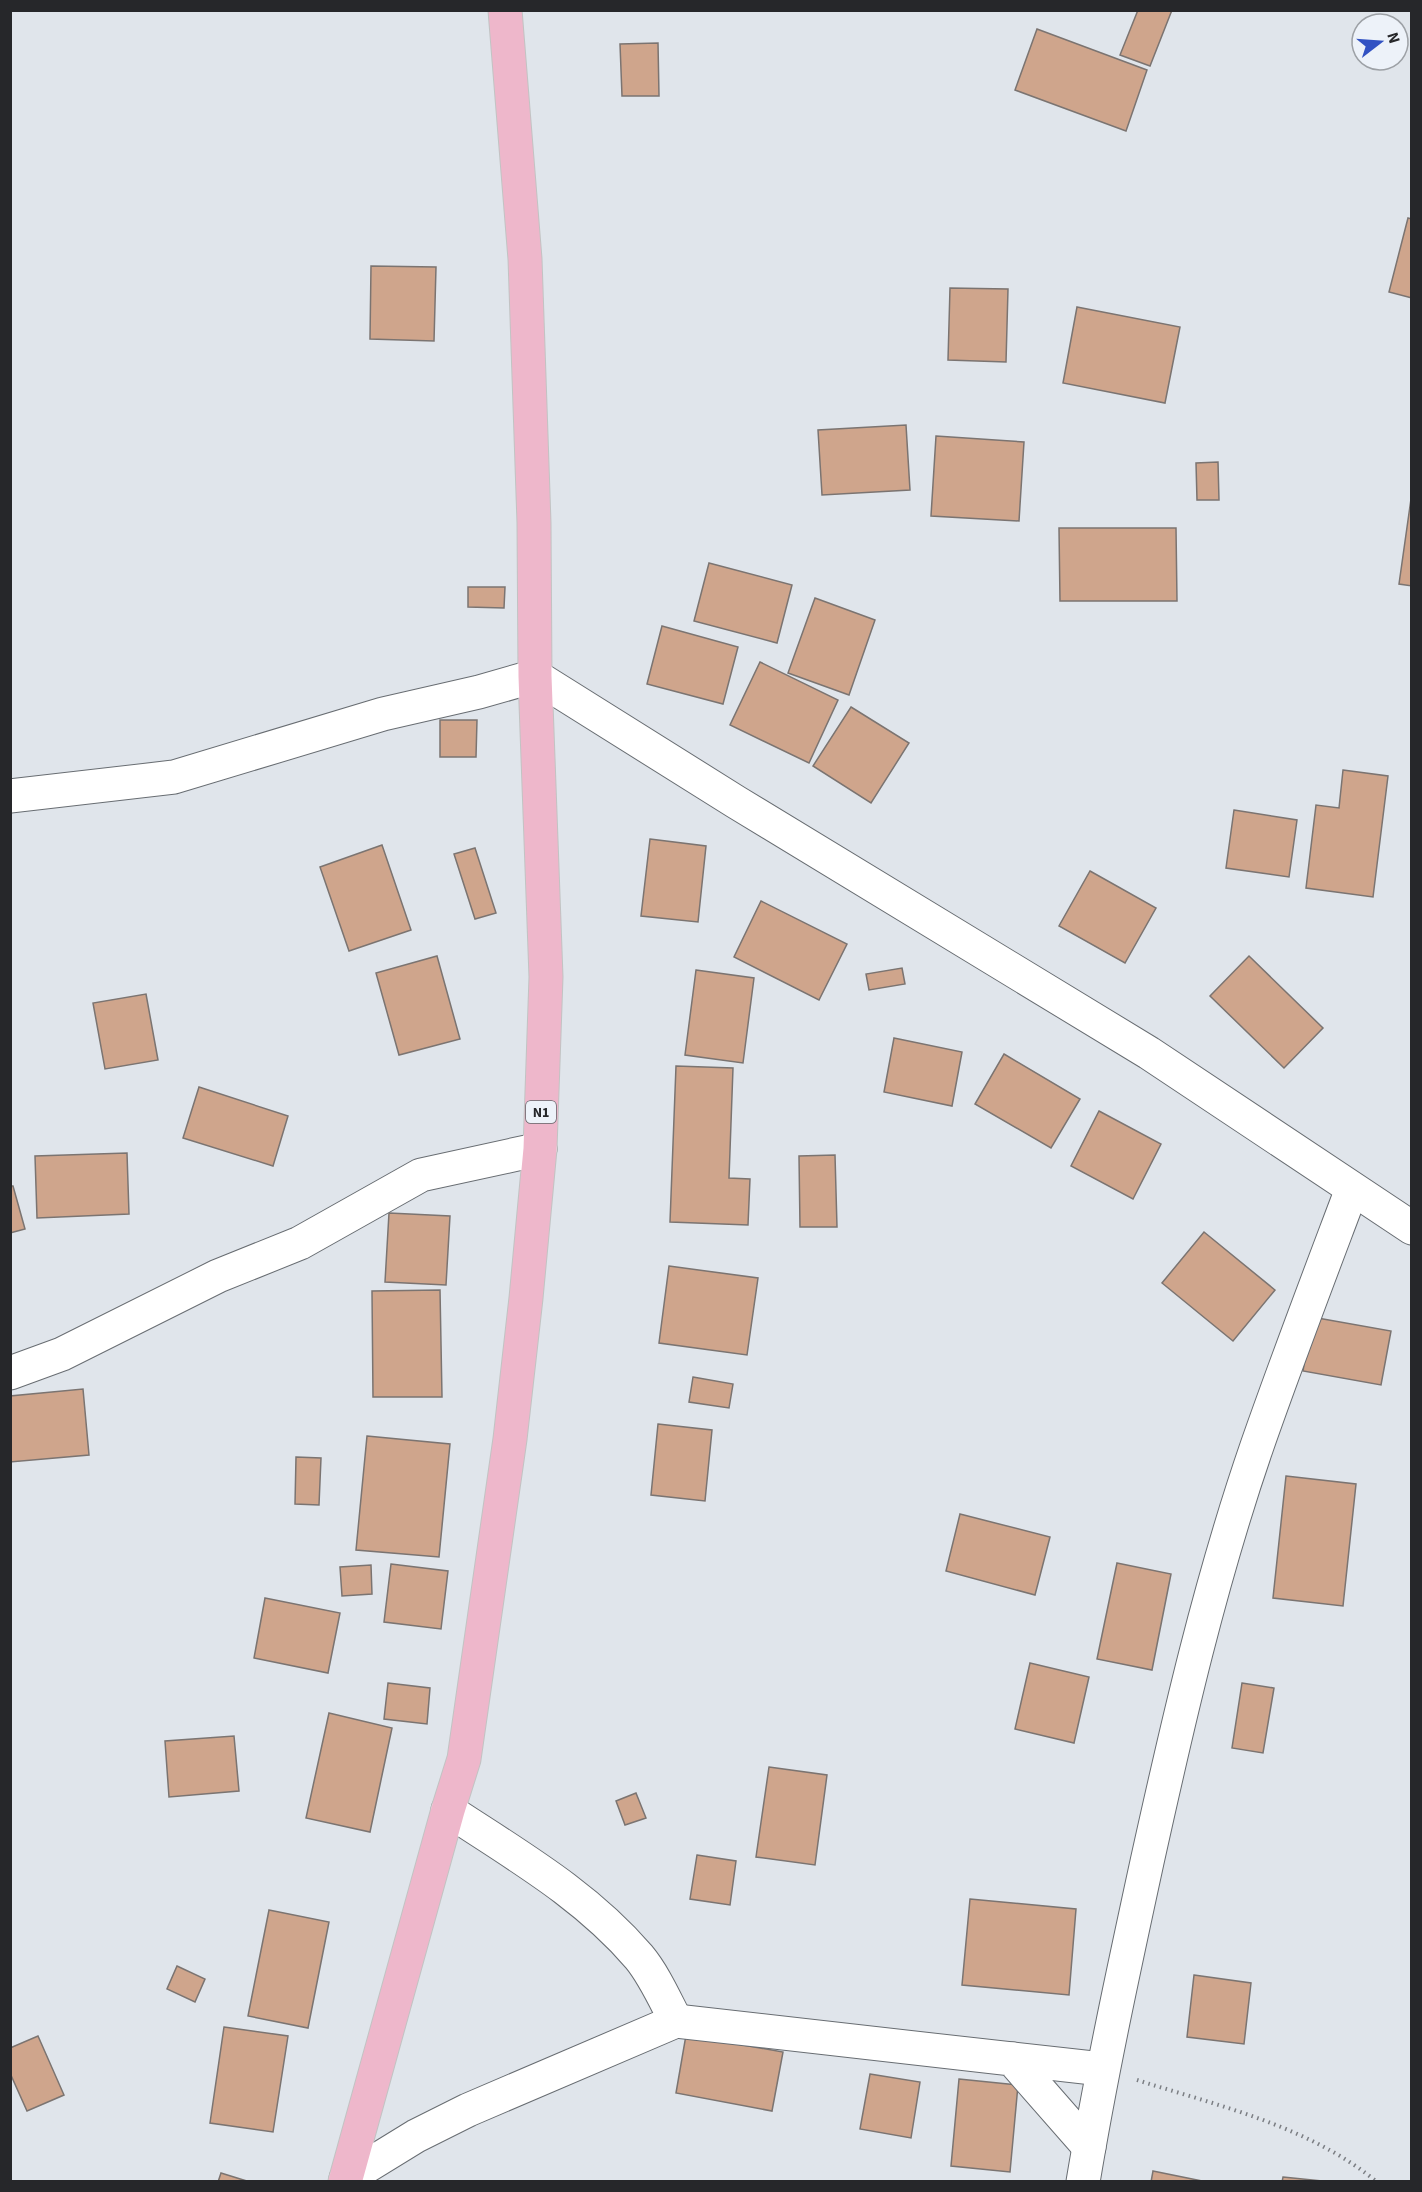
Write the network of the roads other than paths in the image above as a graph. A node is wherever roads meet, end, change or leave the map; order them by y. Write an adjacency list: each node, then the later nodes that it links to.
1 (505, 10): 2 (main road, N1)
2 (535, 676): 3 (street); 4 (main road, N1); 5 (street)
3 (10, 796)
4 (540, 1149): 7 (street); 8 (main road, N1)
5 (1352, 1189): 6 (street); 11 (street)
6 (1412, 1228)
7 (10, 1373)
8 (448, 1810): 9 (street); 13 (main road, N1)
9 (676, 2021): 10 (street); 13 (street)
10 (1012, 2059): 11 (street); 12 (street)
11 (1102, 2069): 12 (street)
12 (1089, 2147): 14 (street)
13 (346, 2180)
14 (1083, 2181)

